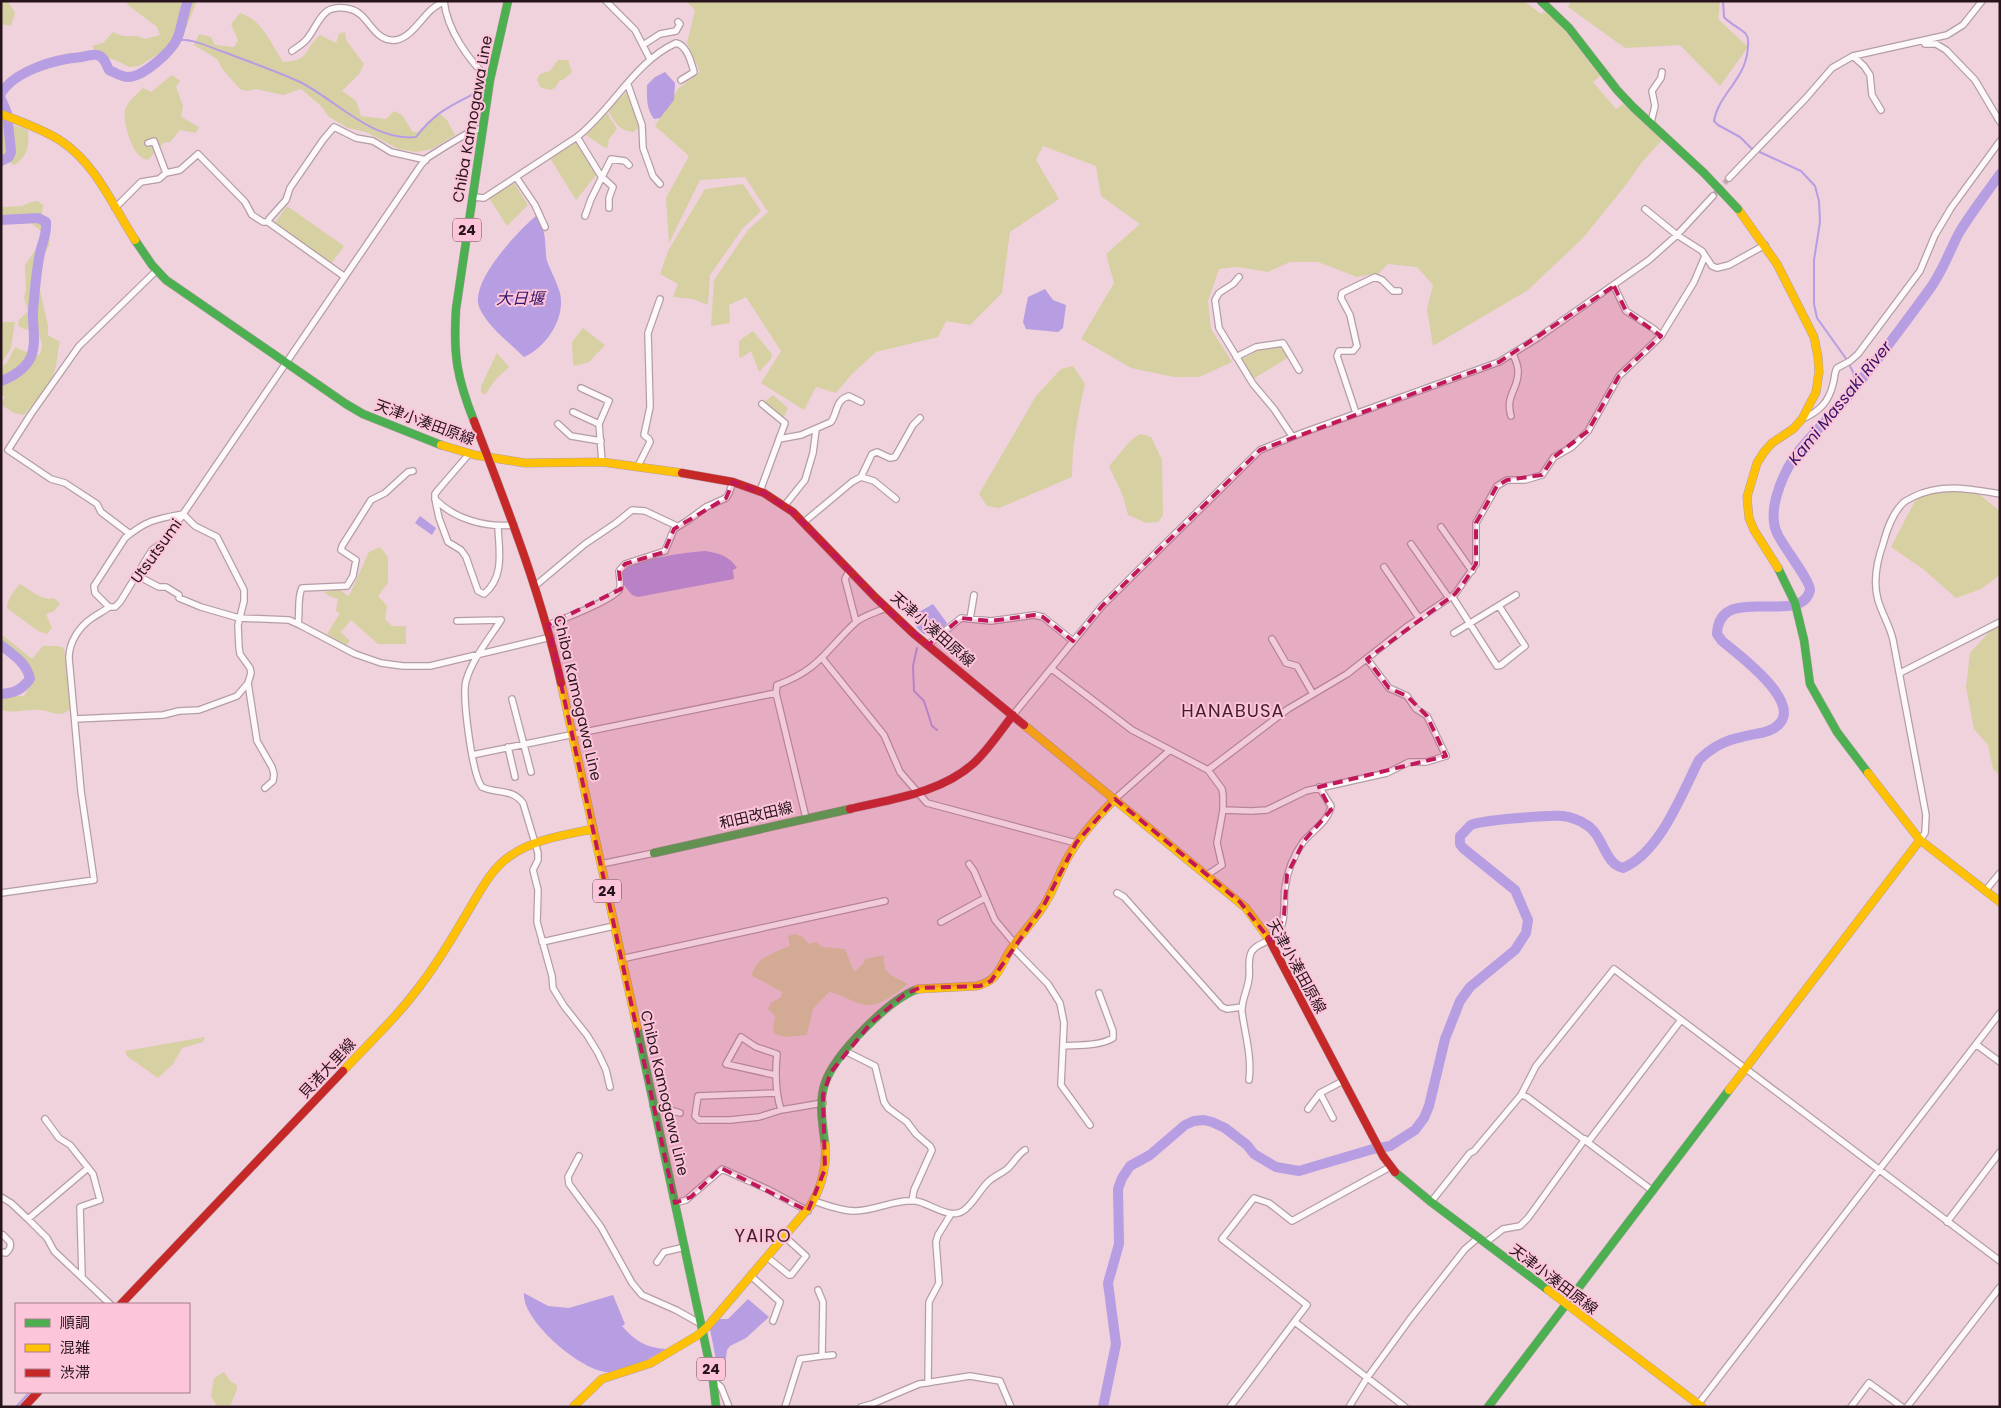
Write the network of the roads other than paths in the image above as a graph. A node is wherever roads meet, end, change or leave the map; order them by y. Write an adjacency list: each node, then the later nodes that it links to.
1 (444, 1): 9 (street); 13 (street)
2 (508, 1): 13 (street, Chiba Kamogawa Line / 24)
3 (606, 1): 8 (street)
4 (1541, 1): 18 (street)
5 (1982, 1): 7 (street)
6 (678, 22): 8 (street)
7 (1915, 43): 10 (street); 19 (street)
8 (643, 45): 11 (street)
9 (292, 51)
10 (1853, 56): 16 (street); 29 (street)
11 (650, 59): 14 (street); 15 (street)
12 (1662, 72): 18 (street)
13 (490, 80): 20 (street, Chiba Kamogawa Line / 24)
14 (681, 80)
15 (628, 85): 21 (street); 30 (street)
16 (1881, 110)
17 (2, 114): 33 (street, 天津小湊田原線)
18 (1651, 122): 40 (street, bridge)
19 (2000, 122)
20 (482, 129): 24 (street); 32 (street, Chiba Kamogawa Line / 24)
21 (577, 137): 27 (street); 28 (street)
22 (2000, 141): 60 (street)
23 (148, 143): 26 (street)
24 (426, 160): 37 (street); 43 (street, Utsutsumi)
25 (629, 165): 27 (street)
26 (166, 173): 33 (street); 37 (street)
27 (602, 176): 34 (street); 36 (street)
28 (516, 177): 32 (street); 38 (street)
29 (1729, 178)
30 (660, 184)
31 (1713, 196): 39 (street)
32 (472, 197): 68 (street, Chiba Kamogawa Line / 24)
33 (115, 208): 42 (street, 天津小湊田原線)
34 (609, 208)
35 (1645, 209): 39 (street)
36 (585, 216)
37 (268, 222): 43 (street)
38 (545, 227)
39 (1677, 235): 41 (street); 45 (street)
40 (1766, 245): 41 (street); 60 (street)
41 (1705, 256): 48 (street)
42 (156, 271): 51 (street, 天津小湊田原線); 85 (street)
43 (346, 277): 51 (street, Utsutsumi)
44 (1239, 277): 50 (street)
45 (1614, 286): 48 (street); 49 (street)
46 (1399, 292): 57 (street)
47 (660, 299): 70 (street)
48 (1662, 336): 89 (street)
49 (1513, 353): 57 (street); 58 (street)
50 (1236, 357): 52 (street); 64 (street)
51 (285, 362): 67 (street, 天津小湊田原線); 79 (street, Utsutsumi)
52 (1299, 370)
53 (581, 388): 62 (street)
54 (861, 402): 63 (street)
55 (762, 404): 65 (street)
56 (573, 412): 62 (street)
57 (1356, 413): 64 (street)
58 (1511, 416)
59 (920, 418): 72 (street)
60 (1802, 419): 138 (street)
61 (558, 424): 66 (street)
62 (599, 424): 66 (street)
63 (816, 430): 65 (street); 78 (street)
64 (1292, 436): 110 (street)
65 (779, 439): 74 (street)
66 (601, 441): 69 (street)
67 (469, 454): 68 (street, 天津小湊田原線); 76 (street)
68 (486, 457): 69 (street, 天津小湊田原線); 81 (street, Chiba Kamogawa Line / 24)
69 (602, 462): 70 (street, 天津小湊田原線)
70 (638, 466): 73 (street, 天津小湊田原線)
71 (413, 471): 104 (street)
72 (861, 477): 77 (street); 80 (street)
73 (733, 482): 74 (street, 天津小湊田原線); 82 (street)
74 (760, 491): 78 (street, 天津小湊田原線)
75 (2000, 494): 116 (street)
76 (435, 499): 83 (street); 83 (street)
77 (896, 499)
78 (785, 505): 80 (street, 天津小湊田原線)
79 (183, 514): 85 (street); 90 (street, Utsutsumi); 98 (street)
80 (804, 522): 88 (street, 天津小湊田原線)
81 (514, 525): 83 (street); 91 (street, Chiba Kamogawa Line / 24)
82 (678, 526): 91 (street); 106 (street)
83 (498, 527)
84 (1441, 527): 89 (street)
85 (130, 534): 96 (street)
86 (1411, 544): 94 (street)
87 (1384, 567): 100 (street)
88 (849, 570): 97 (street, 天津小湊田原線); 102 (street)
89 (1472, 571): 94 (street)
90 (136, 575): 96 (street, Utsutsumi); 98 (street)
91 (535, 586): 106 (street, Chiba Kamogawa Line / 24)
92 (1516, 595): 95 (street)
93 (974, 596): 99 (street)
94 (1451, 597): 100 (street); 105 (street)
95 (1499, 606): 105 (street); 105 (street)
96 (109, 607): 122 (street, Utsutsumi)
97 (886, 608): 102 (street); 111 (street, 天津小湊田原線)
98 (239, 618): 104 (street); 117 (street)
99 (970, 618): 110 (street); 111 (street)
100 (1419, 618): 114 (street)
101 (457, 621): 112 (street)
102 (856, 622): 113 (street)
103 (2000, 622): 116 (street)
104 (298, 624): 112 (street)
105 (1470, 624): 107 (street)
106 (548, 625): 108 (street, Chiba Kamogawa Line / 24)
107 (1454, 633)
108 (551, 638): 112 (street); 123 (street, Chiba Kamogawa Line / 24)
109 (1272, 639): 119 (street)
110 (1073, 641): 115 (street)
111 (928, 645): 121 (street, 天津小湊田原線)
112 (478, 656): 127 (street)
113 (822, 658): 118 (street); 133 (street)
114 (1367, 659): 119 (street); 131 (street)
115 (1052, 669): 121 (street); 126 (street)
116 (1900, 673): 138 (street)
117 (248, 683): 122 (street); 132 (street)
118 (776, 693): 123 (street); 136 (street)
119 (1313, 694): 128 (street)
120 (512, 699): 124 (street)
121 (1013, 715): 133 (street, 和田改田線); 134 (street, 天津小湊田原線)
122 (75, 720): 147 (street, Utsutsumi)
123 (572, 734): 124 (street); 137 (street, Chiba Kamogawa Line / 24)
124 (524, 744): 125 (street); 129 (street)
125 (508, 747): 127 (street); 130 (street)
126 (1170, 750): 128 (street); 134 (street)
127 (472, 755): 140 (street)
128 (1208, 770): 135 (street)
129 (531, 772)
130 (515, 777)
131 (1319, 787): 135 (street); 154 (street)
132 (265, 788)
133 (918, 793): 136 (street, 和田改田線); 139 (street)
134 (1115, 799): 139 (street); 145 (street, 天津小湊田原線)
135 (1223, 810): 145 (street)
136 (806, 818): 141 (street, 和田改田線)
137 (593, 829): 140 (street, 貝渚大里線); 142 (street, Chiba Kamogawa Line / 24)
138 (1920, 840): 146 (street); 166 (street)
139 (1076, 843): 156 (street)
140 (536, 844): 155 (street); 212 (street, 貝渚大里線)
141 (654, 853): 142 (street, 和田改田線)
142 (601, 864): 153 (street, Chiba Kamogawa Line / 24)
143 (969, 864): 149 (street)
144 (2000, 873): 146 (street)
145 (1207, 875): 154 (street, 天津小湊田原線)
146 (1985, 891): 151 (street)
147 (1, 893)
148 (1117, 893): 159 (street)
149 (985, 898): 152 (street); 156 (street)
150 (885, 901): 157 (street)
151 (2000, 902)
152 (941, 922)
153 (614, 926): 155 (street); 157 (street, Chiba Kamogawa Line / 24)
154 (1270, 940): 159 (street); 169 (street, 天津小湊田原線)
155 (542, 942): 170 (street)
156 (1014, 946): 163 (street); 164 (street)
157 (621, 959): 175 (street, Chiba Kamogawa Line / 24)
158 (1099, 993): 163 (street)
159 (1242, 1007): 168 (street)
160 (2000, 1013): 162 (street)
161 (1681, 1020): 166 (street); 173 (street); 182 (street)
162 (1977, 1045): 165 (street); 188 (street)
163 (1063, 1046): 181 (street)
164 (847, 1052): 174 (street); 192 (street)
165 (2000, 1062)
166 (1745, 1069): 188 (street); 189 (street)
167 (774, 1076): 167 (street); 171 (street)
168 (1249, 1080)
169 (1343, 1080): 172 (street); 186 (street, 天津小湊田原線)
170 (610, 1087)
171 (775, 1093): 176 (street); 176 (street)
172 (1320, 1093): 177 (street); 179 (street)
173 (1520, 1095): 182 (street); 193 (street)
174 (823, 1103): 176 (street); 191 (street)
175 (653, 1105): 178 (street); 194 (street, Chiba Kamogawa Line / 24)
176 (781, 1110)
177 (1308, 1110)
178 (680, 1113)
179 (1333, 1118)
180 (45, 1119): 187 (street)
181 (1090, 1125)
182 (1586, 1140): 189 (street); 201 (street)
183 (1025, 1150): 196 (street)
184 (2000, 1152): 198 (street)
185 (579, 1156): 216 (street)
186 (1390, 1167): 193 (street, 天津小湊田原線); 215 (street)
187 (88, 1168): 197 (street); 207 (street)
188 (1880, 1169): 198 (street); 223 (street)
189 (1653, 1190): 213 (street)
190 (1, 1198): 197 (street)
191 (814, 1201): 192 (street); 195 (street)
192 (912, 1201): 196 (street)
193 (1431, 1202): 201 (street, 天津小湊田原線)
194 (675, 1203): 195 (street); 202 (street, Chiba Kamogawa Line / 24)
195 (808, 1211): 200 (street)
196 (951, 1214): 221 (street)
197 (28, 1219): 207 (street)
198 (1947, 1222): 205 (street)
199 (3, 1236): 203 (street)
200 (785, 1237): 204 (street); 204 (street)
201 (1481, 1240): 213 (street, 天津小湊田原線); 219 (street)
202 (685, 1247): 206 (street); 216 (street, Chiba Kamogawa Line / 24)
203 (1, 1252)
204 (767, 1257): 208 (street)
205 (2000, 1260)
206 (657, 1262)
207 (82, 1276): 211 (street)
208 (751, 1276): 214 (street); 216 (street)
209 (2000, 1288): 237 (street)
210 (818, 1290): 218 (street)
211 (109, 1303)
212 (122, 1303)
213 (1565, 1304): 223 (street, 天津小湊田原線); 234 (street)
214 (773, 1321)
215 (1295, 1322): 219 (street); 231 (street)
216 (702, 1328): 220 (street, Chiba Kamogawa Line / 24); 225 (street)
217 (833, 1355): 218 (street)
218 (822, 1356): 228 (street)
219 (1367, 1378): 232 (street); 233 (street)
220 (713, 1380): 226 (street, Chiba Kamogawa Line / 24); 227 (street)
221 (928, 1383): 229 (street); 230 (street)
222 (37, 1393): 224 (street)
223 (1699, 1406)
224 (24, 1407)
225 (573, 1407)
226 (716, 1407)
227 (729, 1407)
228 (785, 1407)
229 (861, 1407)
230 (1010, 1407)
231 (1230, 1407)
232 (1349, 1407)
233 (1405, 1407)
234 (1488, 1407)
235 (1851, 1407): 236 (street)
236 (1902, 1407)
237 (1907, 1407)

